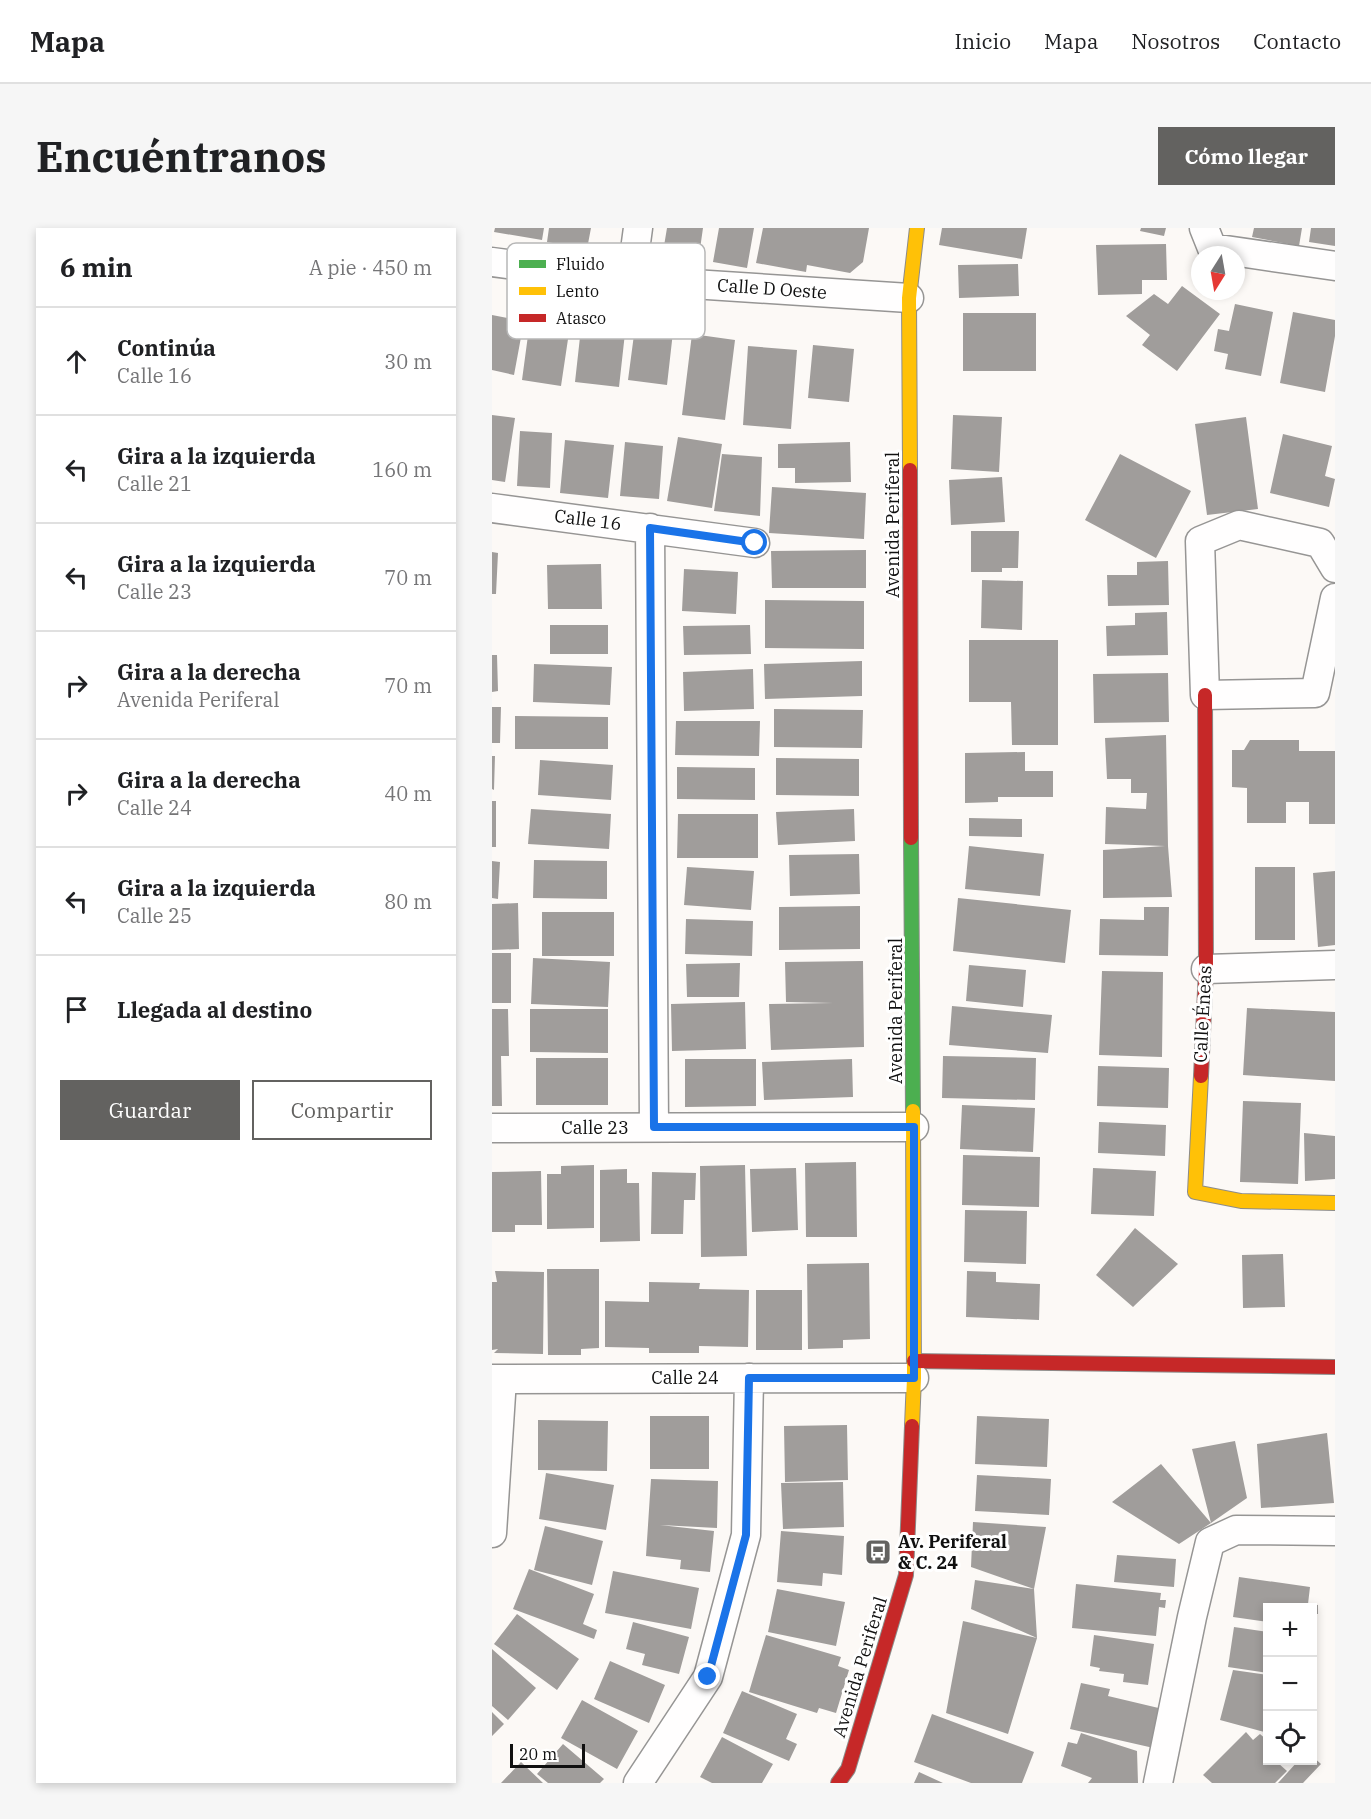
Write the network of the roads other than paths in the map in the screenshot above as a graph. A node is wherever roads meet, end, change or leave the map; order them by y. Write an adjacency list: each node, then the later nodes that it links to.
1 (638, 228): 4 (street)
2 (917, 228): 9 (street, Avenida Periferal)
3 (1204, 228): 7 (street)
4 (636, 243)
5 (492, 261): 6 (street, Calle D Oeste)
6 (507, 263)
7 (1326, 265)
8 (705, 285): 9 (street, Calle D Oeste)
9 (909, 298): 19 (street, Avenida Periferal)
10 (492, 508): 11 (street, Calle 16)
11 (650, 528): 12 (street, Calle 16); 18 (street)
12 (755, 543)
13 (1335, 568): 15 (street, Calle Éneas)
14 (1335, 598): 15 (street)
15 (1205, 695): 17 (street, Calle Éneas)
16 (1335, 966): 17 (street)
17 (1206, 969): 21 (street, Calle Éneas)
18 (654, 1127): 19 (street, Calle 23); 20 (street, Calle 23)
19 (914, 1127): 23 (street, Avenida Periferal)
20 (492, 1128)
21 (1335, 1203)
22 (1335, 1367): 23 (street)
23 (914, 1370): 24 (street, Calle 24); 29 (street, Avenida Periferal)
24 (749, 1378): 25 (street, Calle 24); 28 (street)
25 (497, 1379): 27 (street)
26 (1330, 1531): 30 (street)
27 (492, 1533)
28 (638, 1783)
29 (838, 1783)
30 (1158, 1783)

